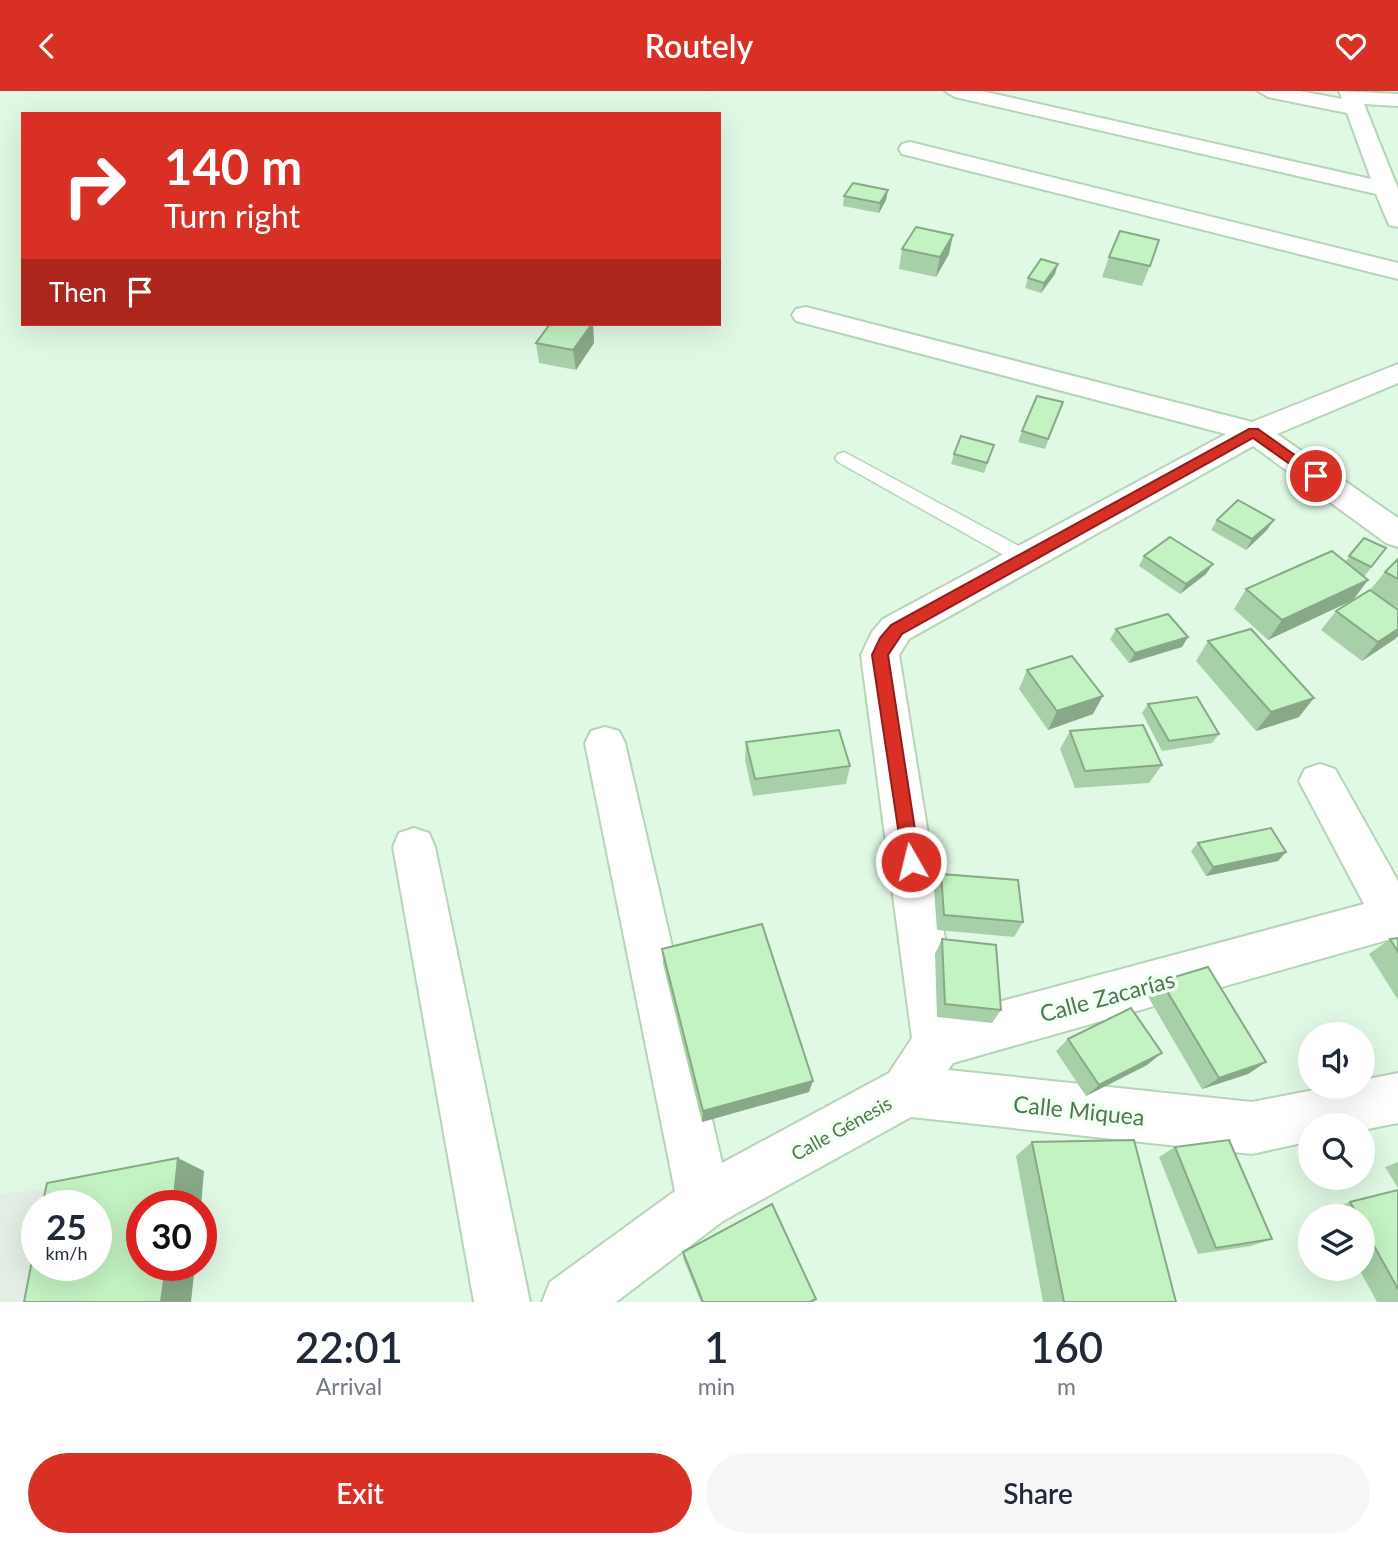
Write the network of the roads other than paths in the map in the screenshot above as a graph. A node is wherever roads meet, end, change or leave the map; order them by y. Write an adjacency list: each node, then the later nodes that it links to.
1 (956, 91): 6 (street)
2 (1268, 91): 3 (street)
3 (1351, 99): 4 (street); 6 (street)
4 (1398, 100)
5 (910, 149): 8 (street)
6 (1385, 189): 7 (street)
7 (1398, 220)
8 (1398, 271)
9 (806, 315): 11 (street)
10 (1398, 373): 11 (street)
11 (1254, 432): 13 (street); 14 (street)
12 (844, 458): 14 (lane)
13 (1398, 535)
14 (1023, 557): 19 (street)
15 (606, 743): 22 (street)
16 (1320, 781): 18 (street)
17 (414, 847): 23 (street)
18 (1396, 916): 19 (street, Calle Zacarías)
19 (937, 1043): 20 (street, Calle Génesis)
20 (907, 1091): 21 (street, Calle Miquea); 22 (street, Calle Génesis)
21 (1398, 1098)
22 (704, 1202): 24 (street, Calle Génesis)
23 (502, 1302)
24 (570, 1302)

